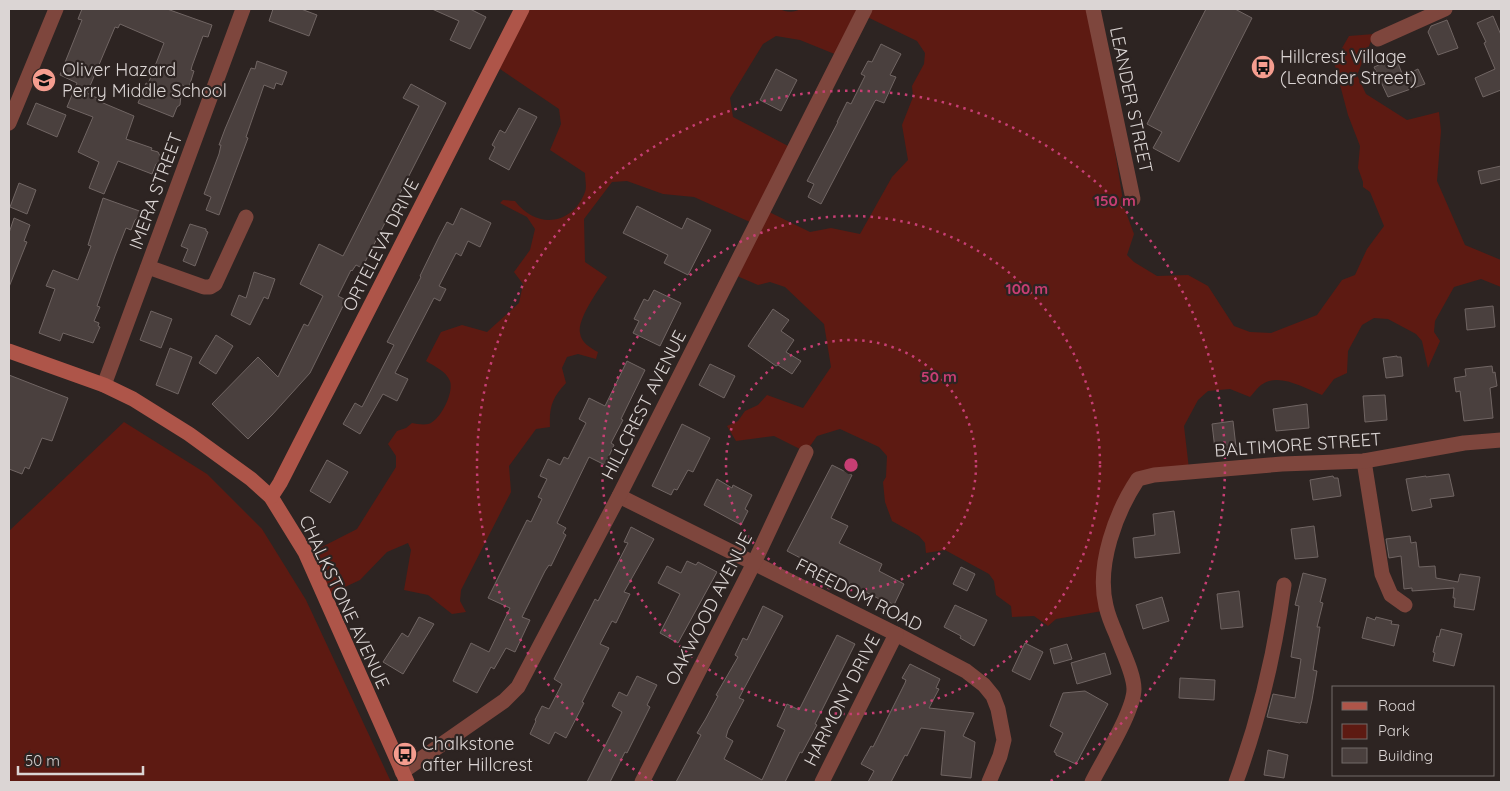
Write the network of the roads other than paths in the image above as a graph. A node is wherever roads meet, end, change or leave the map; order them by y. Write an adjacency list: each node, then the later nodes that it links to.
1 (56, 9): 8 (street)
2 (242, 9): 11 (street, IMERA STREET)
3 (522, 9): 18 (main road, ORTELEVA DRIVE)
4 (865, 9): 17 (street, HILLCREST AVENUE)
5 (1093, 9): 9 (street, LEANDER STREET)
6 (1446, 9): 7 (street)
7 (1378, 39)
8 (9, 123)
9 (1133, 199)
10 (246, 217): 11 (street)
11 (148, 267): 13 (street, IMERA STREET)
12 (9, 351): 13 (main road, CHALKSTONE AVENUE)
13 (104, 385): 18 (main road, CHALKSTONE AVENUE)
14 (1501, 440): 16 (street, BALTIMORE STREET)
15 (806, 452): 19 (street, OAKWOOD AVENUE)
16 (1364, 461): 21 (street); 27 (street, BALTIMORE STREET)
17 (619, 496): 19 (street, FREEDOM ROAD); 23 (street, HILLCREST AVENUE)
18 (271, 497): 23 (main road, CHALKSTONE AVENUE)
19 (754, 563): 22 (street, FREEDOM ROAD); 24 (street, OAKWOOD AVENUE)
20 (1284, 585): 28 (street)
21 (1405, 605)
22 (896, 634): 25 (street, HARMONY DRIVE); 26 (street, FREEDOM ROAD)
23 (404, 777)
24 (642, 782)
25 (822, 782)
26 (990, 782)
27 (1092, 782)
28 (1236, 782)

